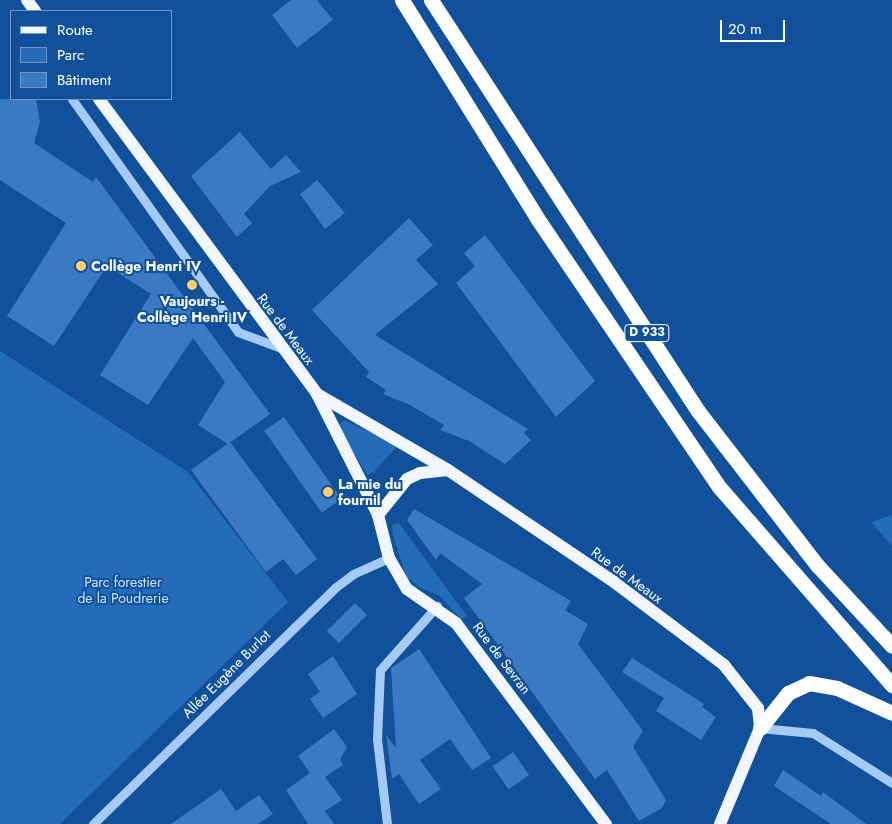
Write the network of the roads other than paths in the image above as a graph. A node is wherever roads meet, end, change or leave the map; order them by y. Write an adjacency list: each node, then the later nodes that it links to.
1 (389, 0): 4 (highway)
2 (402, 0): 4 (highway, D 933)
3 (431, 0): 13 (highway, D 933)
4 (421, 30): 14 (highway, D 933)
5 (73, 100): 7 (street)
6 (100, 100): 7 (main road, Rue de Meaux)
7 (281, 348): 8 (main road, Rue de Meaux)
8 (317, 394): 9 (main road, Rue de Meaux); 10 (main road, Rue de Meaux)
9 (448, 470): 10 (main road); 16 (main road, Rue de Meaux)
10 (378, 515): 11 (main road, Rue de Sevran)
11 (389, 558): 12 (main road, Rue de Sevran); 18 (street, Allée Eugène Burlot)
12 (437, 606): 19 (street); 20 (main road, Rue de Sevran)
13 (892, 646)
14 (892, 685)
15 (892, 713): 16 (highway)
16 (760, 728): 17 (street); 21 (main road)
17 (892, 783)
18 (93, 824)
19 (388, 824)
20 (606, 824)
21 (720, 824)

